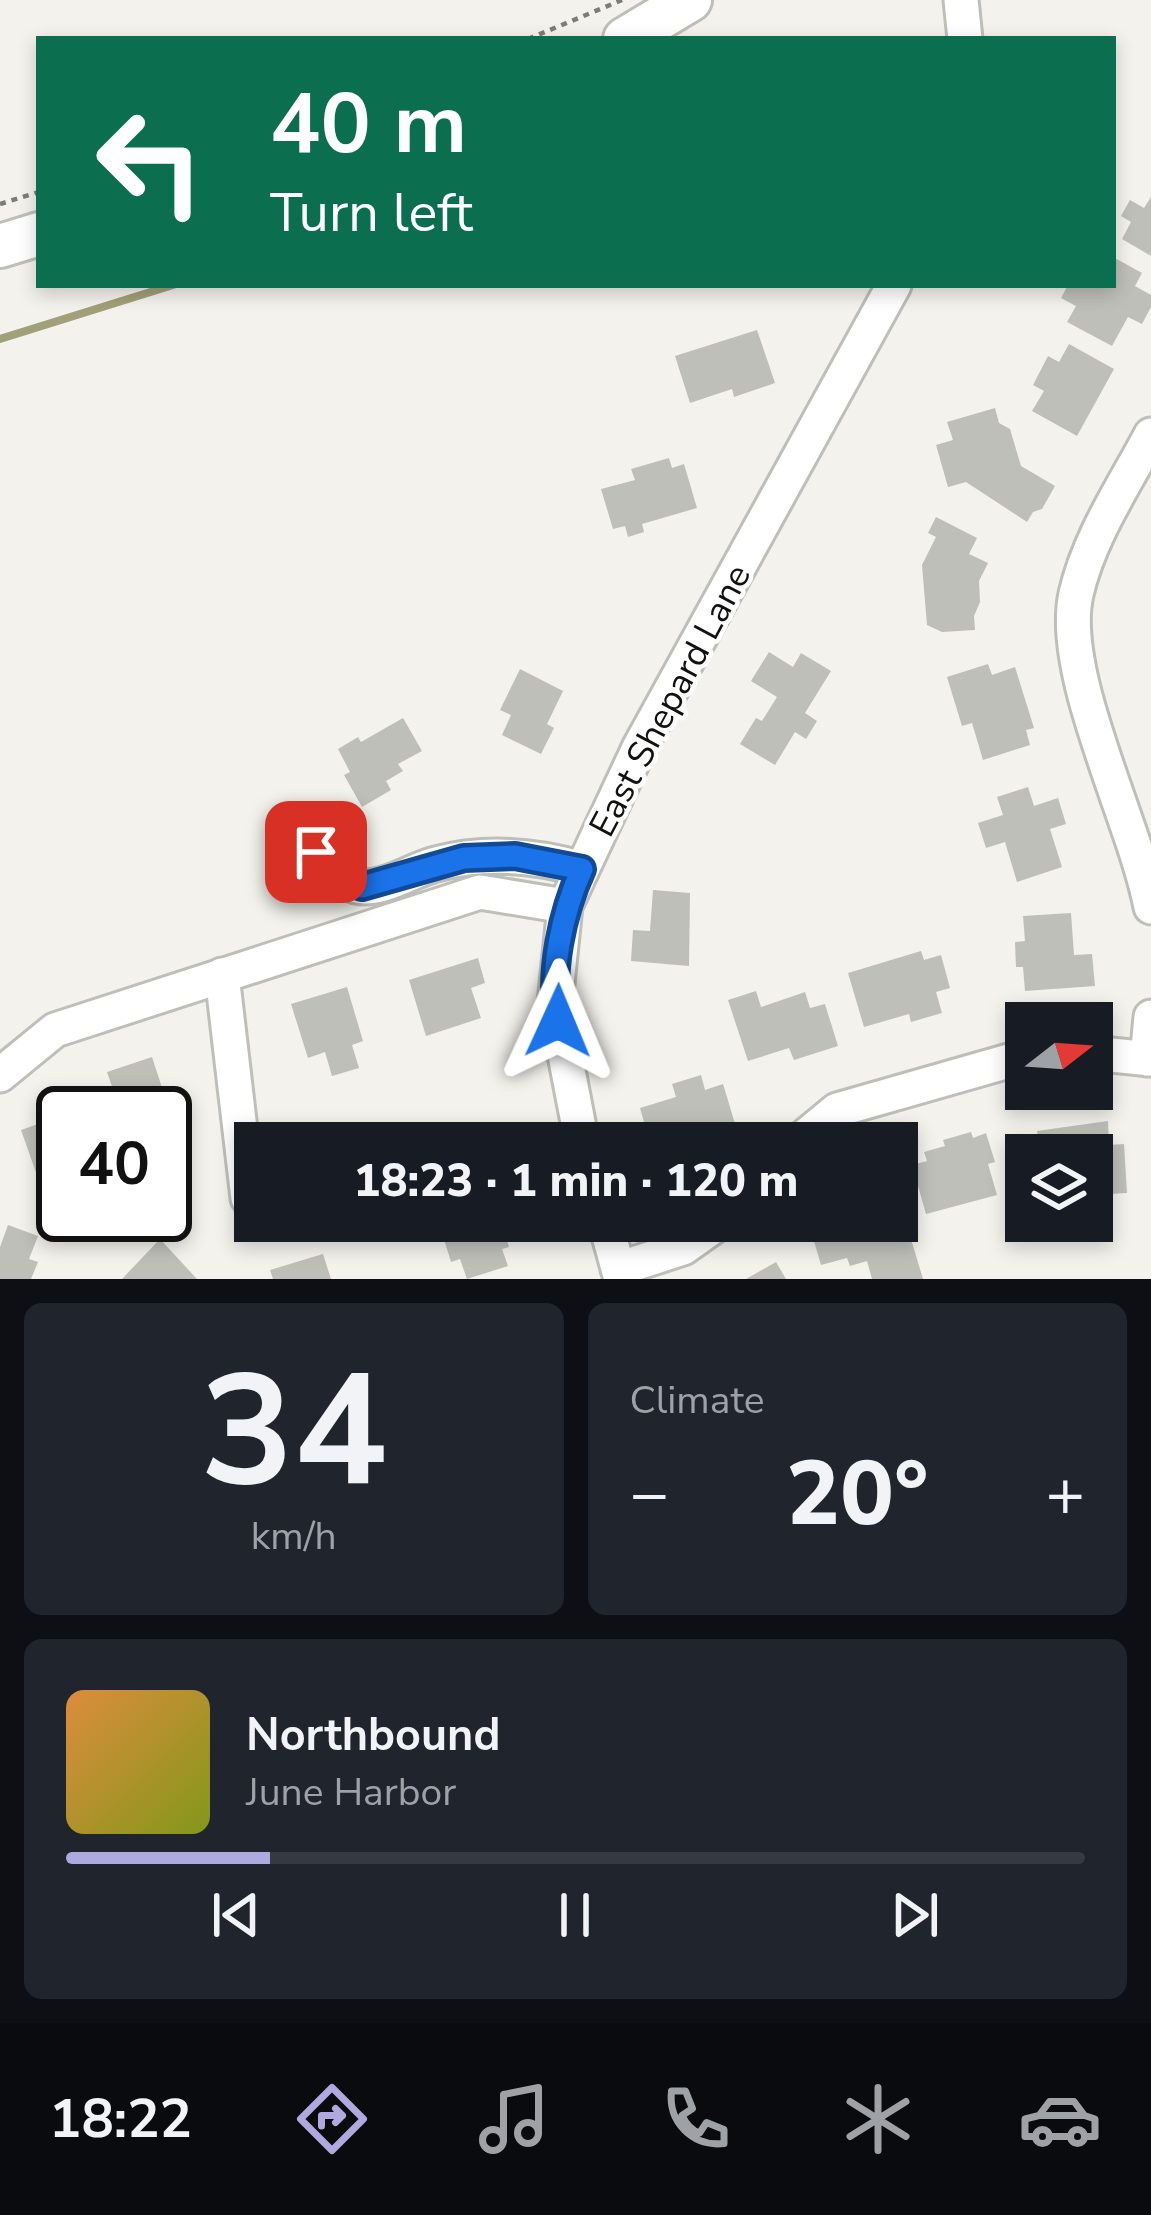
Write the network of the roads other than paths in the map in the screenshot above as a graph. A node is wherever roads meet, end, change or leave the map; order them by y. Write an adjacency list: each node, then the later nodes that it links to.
1 (690, 0): 3 (main road)
2 (961, 0): 4 (street)
3 (630, 36)
4 (965, 36)
5 (36, 235): 6 (main road)
6 (0, 246)
7 (892, 288): 10 (street, East Shepard Lane)
8 (1151, 435): 12 (street)
9 (289, 824): 10 (street)
10 (582, 869): 11 (street, East Shepard Lane)
11 (565, 906): 13 (street); 20 (street, East Shepard Lane)
12 (1151, 907)
13 (222, 975): 18 (street); 19 (street)
14 (1151, 1017): 16 (street)
15 (1113, 1055): 16 (street)
16 (1149, 1059)
17 (1005, 1063): 21 (street)
18 (0, 1075)
19 (239, 1122)
20 (578, 1122)
21 (822, 1122)
22 (610, 1242): 24 (street)
23 (691, 1242): 24 (street)
24 (620, 1274)

